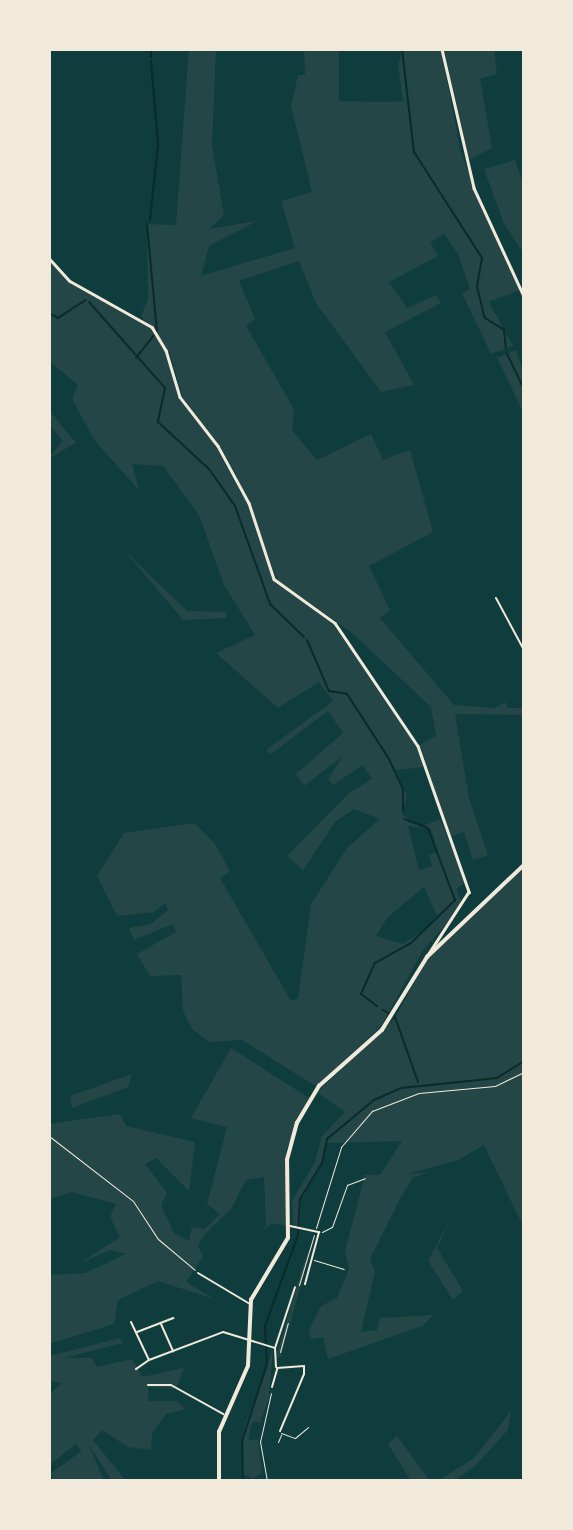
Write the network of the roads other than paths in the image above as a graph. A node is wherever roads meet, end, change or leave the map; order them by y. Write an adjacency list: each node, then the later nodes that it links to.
1 (442, 49): 3 (street)
2 (49, 258): 7 (street)
3 (524, 296)
4 (496, 598): 5 (street)
5 (524, 676)
6 (524, 865): 7 (main road)
7 (427, 957): 9 (main road)
8 (365, 1178): 10 (lane)
9 (290, 1226): 10 (street); 16 (main road)
10 (319, 1232): 11 (street)
11 (312, 1259): 12 (lane); 14 (street)
12 (344, 1269)
13 (198, 1273): 16 (street)
14 (305, 1284)
15 (297, 1288): 22 (street)
16 (250, 1305): 21 (main road)
17 (173, 1318): 19 (street)
18 (131, 1322): 20 (street)
19 (160, 1322): 20 (street); 23 (street)
20 (136, 1332): 24 (street)
21 (250, 1343): 22 (street); 23 (street); 29 (main road)
22 (275, 1348): 25 (street)
23 (173, 1352): 24 (street)
24 (149, 1360): 26 (street)
25 (277, 1368): 28 (street); 31 (street)
26 (136, 1369)
27 (148, 1385): 29 (street)
28 (272, 1387)
29 (223, 1414): 33 (main road)
30 (308, 1427): 31 (lane)
31 (281, 1432): 32 (lane)
32 (278, 1442)
33 (219, 1481)

